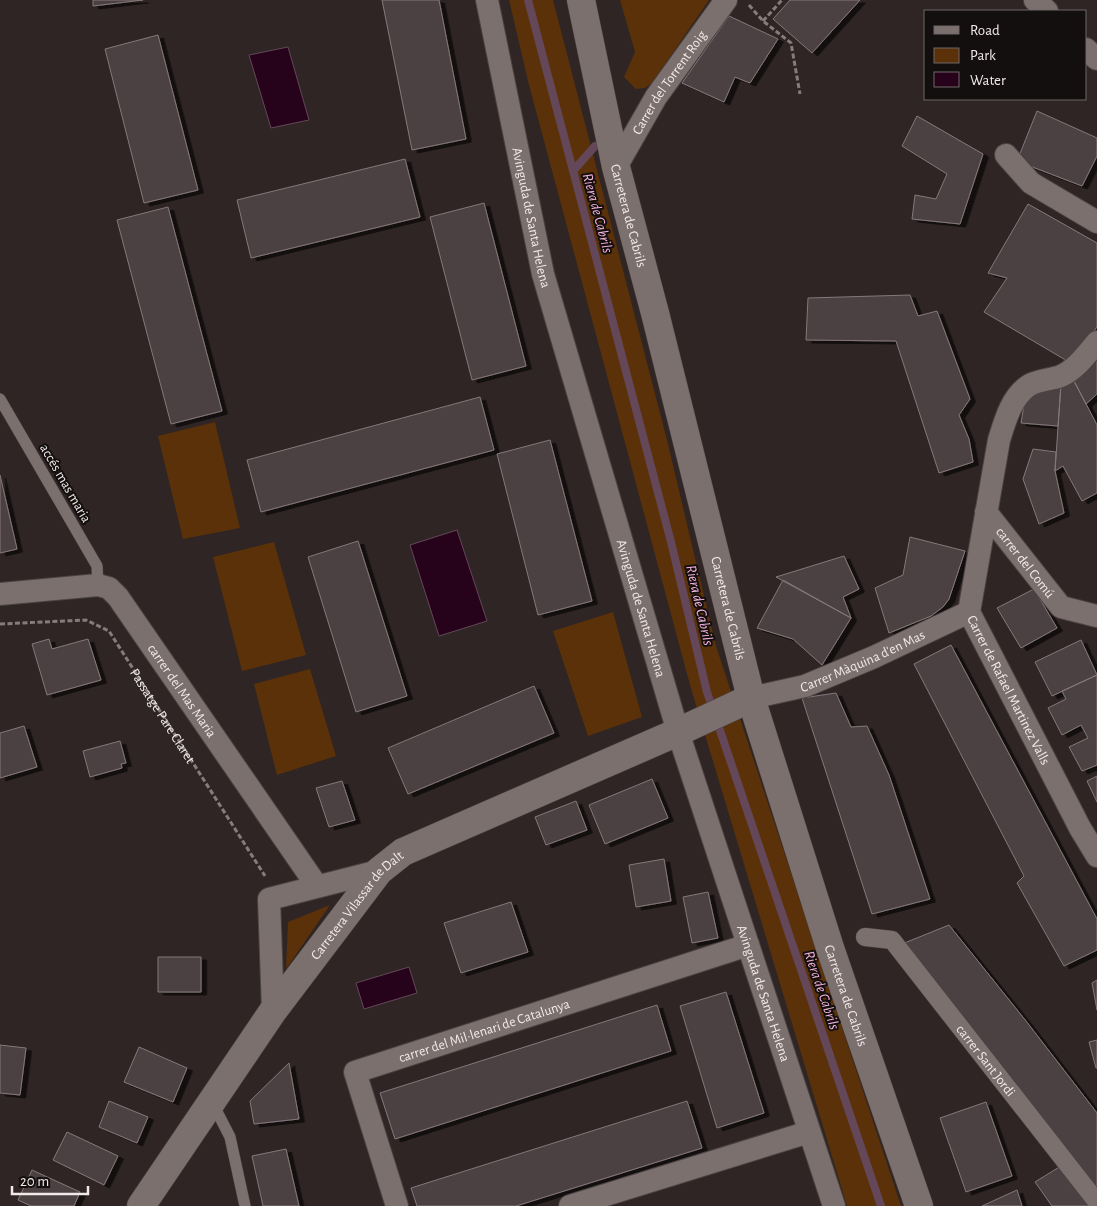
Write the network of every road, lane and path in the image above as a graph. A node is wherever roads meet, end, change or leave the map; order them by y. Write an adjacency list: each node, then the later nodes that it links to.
1 (487, 0): 24 (street, Avinguda de Santa Helena)
2 (581, 0): 13 (street, Carretera de Cabrils)
3 (726, 0): 13 (street, Carrer del Torrent Roig)
4 (744, 0): 8 (path)
5 (782, 0): 8 (path)
6 (1035, 0): 7 (street)
7 (1045, 10)
8 (763, 21): 11 (path)
9 (1087, 50): 10 (street)
10 (1097, 59)
11 (800, 94)
12 (1006, 155): 14 (street)
13 (616, 167): 23 (street, Carretera de Cabrils)
14 (1097, 222)
15 (1097, 342): 17 (street, Carrer de Rafael Martinez Valls)
16 (0, 399): 18 (lane, accés mas maria)
17 (986, 512): 20 (street, Carrer de Rafael Martinez Valls); 21 (street, carrer del Comú)
18 (98, 585): 19 (street); 27 (street, carrer del Mas Maria)
19 (0, 594)
20 (969, 612): 23 (street, Carrer Màquina d'en Mas); 25 (street, Carrer de Rafael Martinez Valls)
21 (1097, 616)
22 (0, 624): 28 (path, Passatge Pare Claret)
23 (745, 701): 24 (street); 40 (street, Carretera de Cabrils)
24 (687, 728): 26 (street, Carretera Vilassar de Dalt); 30 (street, Avinguda de Santa Helena)
25 (1097, 856)
26 (379, 871): 27 (street); 31 (street, Carretera Vilassar de Dalt)
27 (317, 886): 28 (street)
28 (269, 899): 31 (street)
29 (865, 937): 34 (street, carrer Sant Jordi)
30 (748, 946): 33 (street, Avinguda de Santa Helena); 37 (street, carrer del Mil·lenari de Catalunya)
31 (273, 1011): 32 (street, Carretera Vilassar de Dalt)
32 (212, 1102): 35 (street, Carretera Vilassar de Dalt); 36 (lane)
33 (809, 1132): 38 (street); 39 (street, Avinguda de Santa Helena)
34 (1097, 1202)
35 (147, 1203)
36 (245, 1206)
37 (397, 1206)
38 (570, 1206)
39 (834, 1206)
40 (919, 1206)

